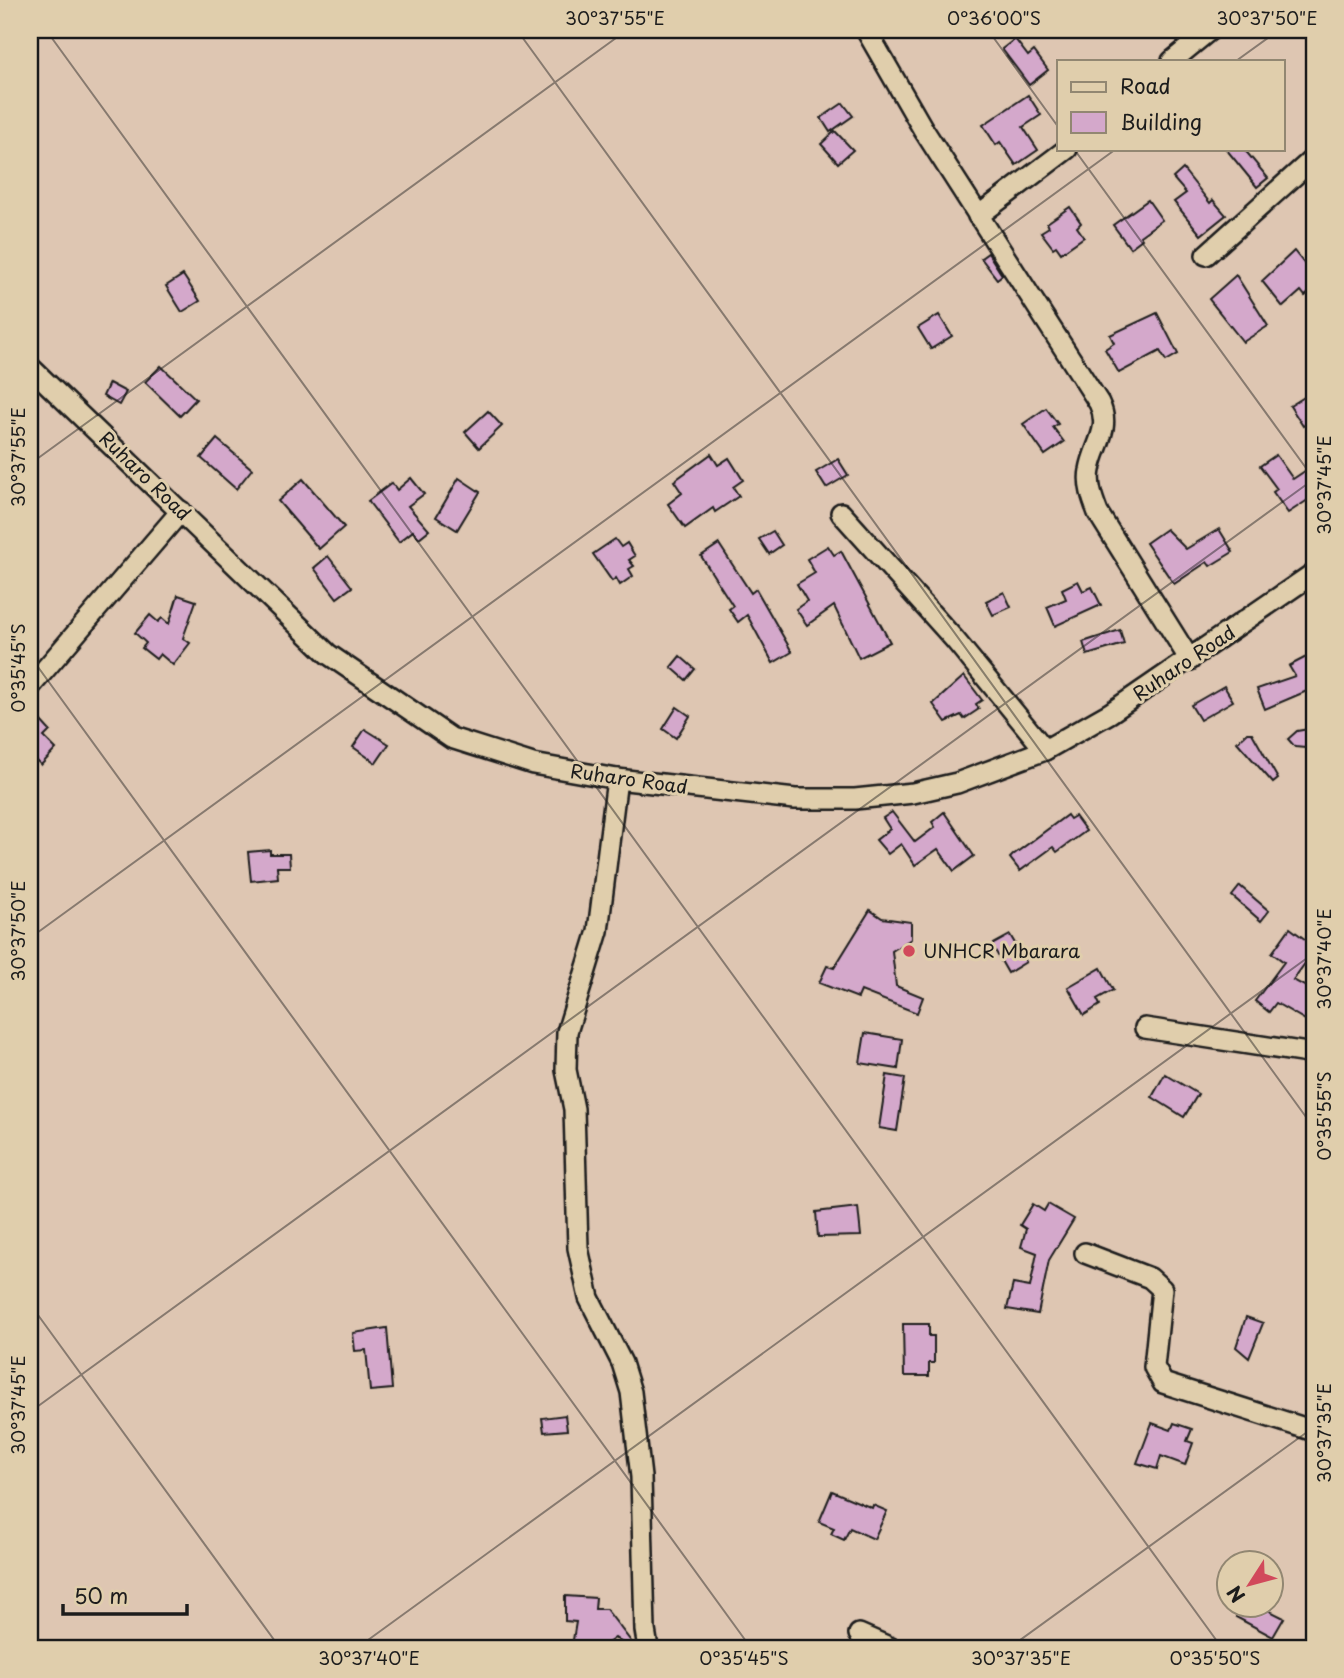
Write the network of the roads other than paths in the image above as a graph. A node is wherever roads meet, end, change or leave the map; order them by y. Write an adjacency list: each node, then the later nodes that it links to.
1 (866, 30): 6 (street)
2 (1210, 30): 3 (street)
3 (1173, 60)
4 (1066, 150): 6 (street)
5 (1314, 158): 7 (street)
6 (978, 216): 12 (street)
7 (1206, 255)
8 (30, 367): 9 (street, Ruharo Road)
9 (181, 511): 13 (street); 15 (street, Ruharo Road)
10 (841, 513): 14 (street)
11 (1314, 573): 12 (street, Ruharo Road)
12 (1190, 660): 14 (street, Ruharo Road)
13 (30, 687)
14 (1045, 750): 15 (street, Ruharo Road)
15 (617, 779): 21 (street)
16 (1145, 1028): 17 (street)
17 (1314, 1054)
18 (1084, 1253): 19 (street)
19 (1314, 1431)
20 (859, 1634): 22 (street)
21 (648, 1648)
22 (891, 1648)

